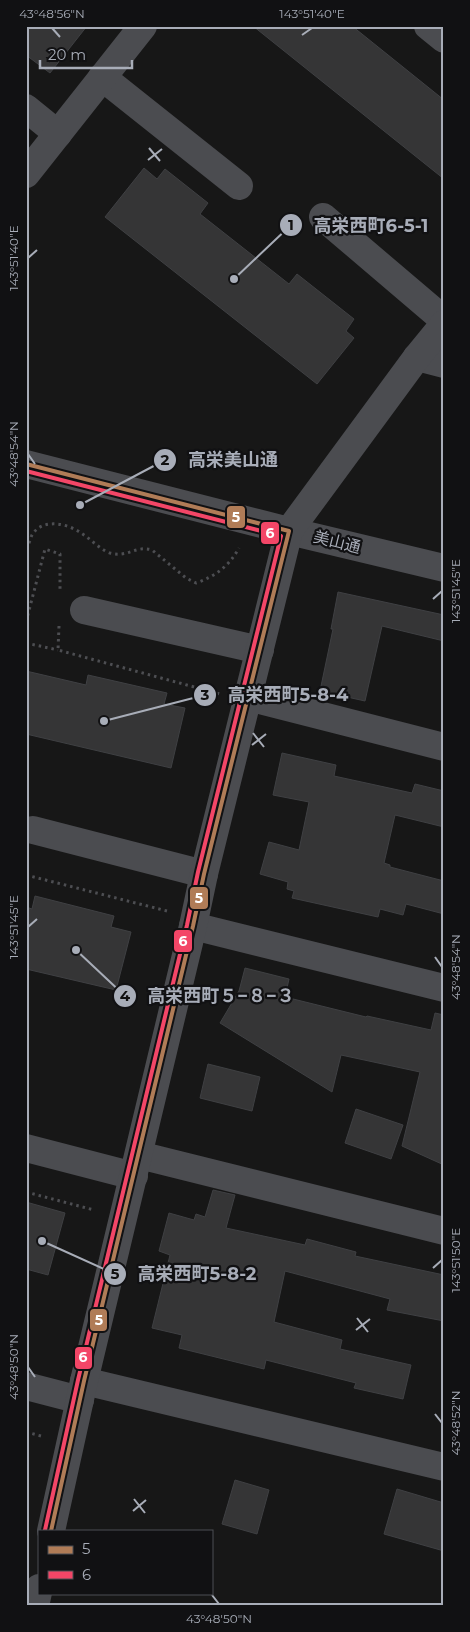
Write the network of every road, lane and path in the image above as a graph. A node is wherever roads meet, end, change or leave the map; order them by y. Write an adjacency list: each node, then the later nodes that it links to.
1 (143, 26): 4 (street)
2 (428, 26): 3 (street)
3 (444, 39)
4 (102, 77): 6 (street); 8 (street)
5 (26, 108): 6 (street)
6 (58, 134): 7 (street)
7 (26, 174)
8 (239, 186)
9 (323, 217): 10 (street)
10 (444, 322): 11 (street)
11 (417, 357): 12 (street); 15 (street)
12 (444, 364)
13 (26, 464): 14 (street, 美山通)
14 (255, 522): 15 (street, 美山通); 16 (path)
15 (289, 531): 17 (street, 美山通); 21 (street)
16 (26, 549)
17 (444, 568)
18 (84, 610): 21 (street)
19 (26, 643): 20 (path)
20 (58, 650)
21 (260, 650): 22 (street)
22 (248, 698): 23 (street); 25 (street)
23 (444, 747)
24 (33, 830): 25 (street)
25 (204, 874): 27 (street)
26 (26, 875): 27 (path)
27 (194, 922): 28 (street); 30 (street)
28 (444, 988)
29 (26, 1148): 30 (street)
30 (136, 1166): 32 (street); 33 (street)
31 (26, 1192): 32 (path)
32 (124, 1218): 35 (street)
33 (444, 1231)
34 (26, 1386): 35 (street)
35 (82, 1391): 36 (street); 37 (street)
36 (444, 1467)
37 (52, 1530)
38 (38, 1592): 39 (street)
39 (35, 1606)

